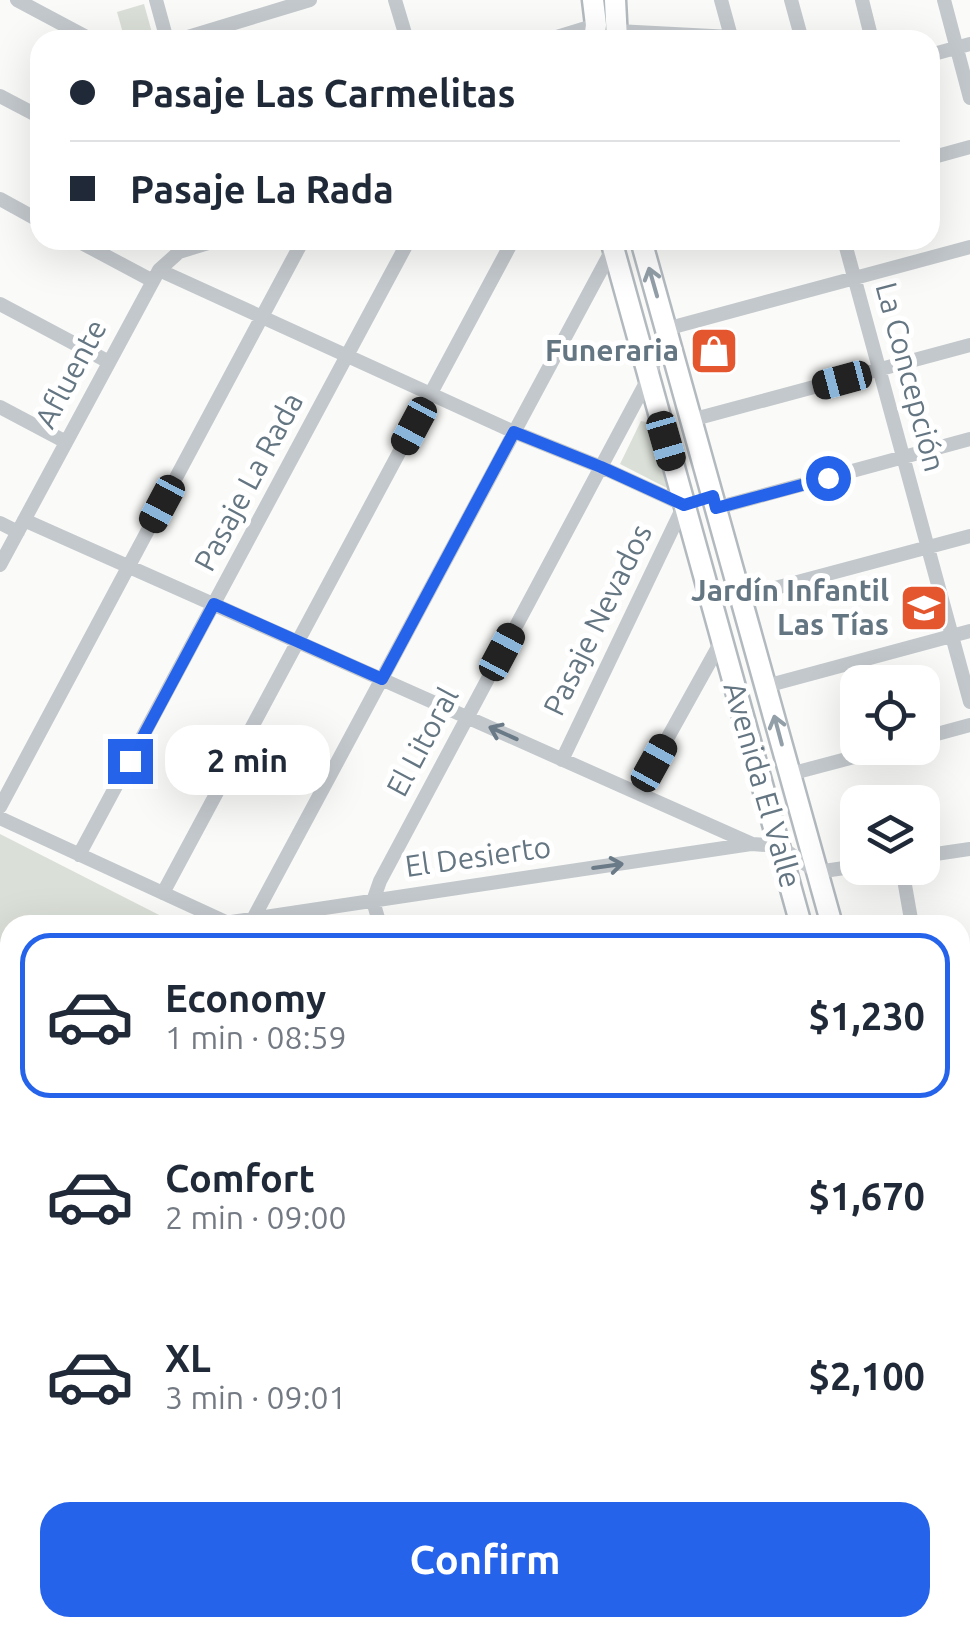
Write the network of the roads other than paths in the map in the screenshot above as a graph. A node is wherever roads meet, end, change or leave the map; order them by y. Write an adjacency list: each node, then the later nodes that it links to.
1 (16, 0): 11 (street)
2 (156, 0): 12 (street)
3 (310, 0): 13 (street)
4 (395, 0): 14 (street)
5 (593, 0): 15 (street)
6 (615, 0): 16 (street)
7 (722, 0): 17 (street)
8 (791, 0): 18 (street)
9 (862, 0): 19 (street)
10 (944, 0): 20 (street)
11 (73, 30)
12 (164, 30)
13 (211, 30)
14 (404, 30)
15 (604, 30)
16 (607, 30)
17 (730, 30)
18 (799, 30)
19 (870, 30)
20 (963, 46): 22 (street)
21 (0, 96): 23 (street)
22 (970, 98)
23 (30, 112)
24 (970, 147): 25 (street)
25 (940, 155)
26 (0, 200): 27 (street)
27 (30, 216)
28 (970, 247): 39 (street)
29 (98, 250): 38 (street)
30 (186, 250): 38 (street)
31 (298, 250): 41 (street)
32 (405, 250): 44 (street, Pasaje La Rada)
33 (508, 250): 48 (street)
34 (609, 250): 51 (street)
35 (614, 250): 47 (street, Avenida El Valle)
36 (645, 250): 42 (street, Avenida El Valle, one-way to 36)
37 (847, 250): 39 (street, La Concepción)
38 (156, 276): 41 (street); 45 (street, Afluente)
39 (854, 278): 42 (street); 46 (street, La Concepción)
40 (0, 304): 45 (street)
41 (261, 318): 44 (street); 63 (street)
42 (666, 328): 47 (street, El Litoral); 50 (street, Avenida El Valle)
43 (970, 345): 46 (street)
44 (347, 356): 48 (street); 65 (street, Pasaje La Rada)
45 (109, 362): 53 (street, Afluente)
46 (879, 370): 50 (street); 54 (street, La Concepción)
47 (649, 377): 55 (street, El Litoral); 57 (street, Avenida El Valle)
48 (430, 395): 51 (street); 69 (street)
49 (0, 406): 53 (street)
50 (692, 420): 56 (street, Avenida El Valle)
51 (514, 432): 55 (street); 70 (street)
52 (970, 439): 54 (street)
53 (66, 442): 59 (street, Afluente)
54 (903, 458): 56 (street); 61 (street, La Concepción)
55 (601, 467): 57 (street); 73 (street, El Litoral)
56 (714, 502): 57 (street); 64 (street, Avenida El Valle)
57 (684, 505): 68 (street, Avenida El Valle); 76 (street, Pasaje Nevados)
58 (0, 522): 59 (street)
59 (21, 526): 62 (street, Afluente); 63 (street)
60 (970, 536): 61 (street)
61 (928, 547): 64 (street); 67 (street, La Concepción)
62 (0, 564)
63 (129, 566): 65 (street); 80 (street)
64 (741, 597): 71 (street, Avenida El Valle)
65 (214, 604): 69 (street); 86 (street, Pasaje La Rada)
66 (970, 630): 67 (street)
67 (952, 636): 71 (street); 72 (street, La Concepción)
68 (722, 640): 79 (street); 83 (street, Avenida El Valle)
69 (298, 642): 70 (street); 90 (street)
70 (382, 679): 73 (street); 93 (street)
71 (766, 686): 78 (street, Avenida El Valle, one-way to 71)
72 (970, 702)
73 (467, 717): 76 (street, one-way to 73); 91 (street, El Litoral)
74 (970, 726): 75 (street)
75 (940, 734)
76 (562, 760): 79 (street)
77 (840, 761): 78 (street)
78 (790, 774): 88 (street, Avenida El Valle)
79 (638, 793): 82 (street)
80 (0, 808)
81 (0, 818): 86 (street)
82 (752, 844): 83 (street); 91 (street, El Desierto, one-way to 82)
83 (779, 846): 88 (street); 96 (street, Avenida El Valle)
84 (970, 849): 85 (street)
85 (940, 853)
86 (80, 855): 90 (street)
87 (840, 869): 88 (street)
88 (817, 872): 97 (street, Avenida El Valle)
89 (905, 885): 98 (street)
90 (163, 893): 92 (street)
91 (373, 900): 94 (street, El Desierto); 95 (street)
92 (212, 915)
93 (255, 915)
94 (273, 915)
95 (377, 915)
96 (798, 915)
97 (829, 915)
98 (910, 915)

